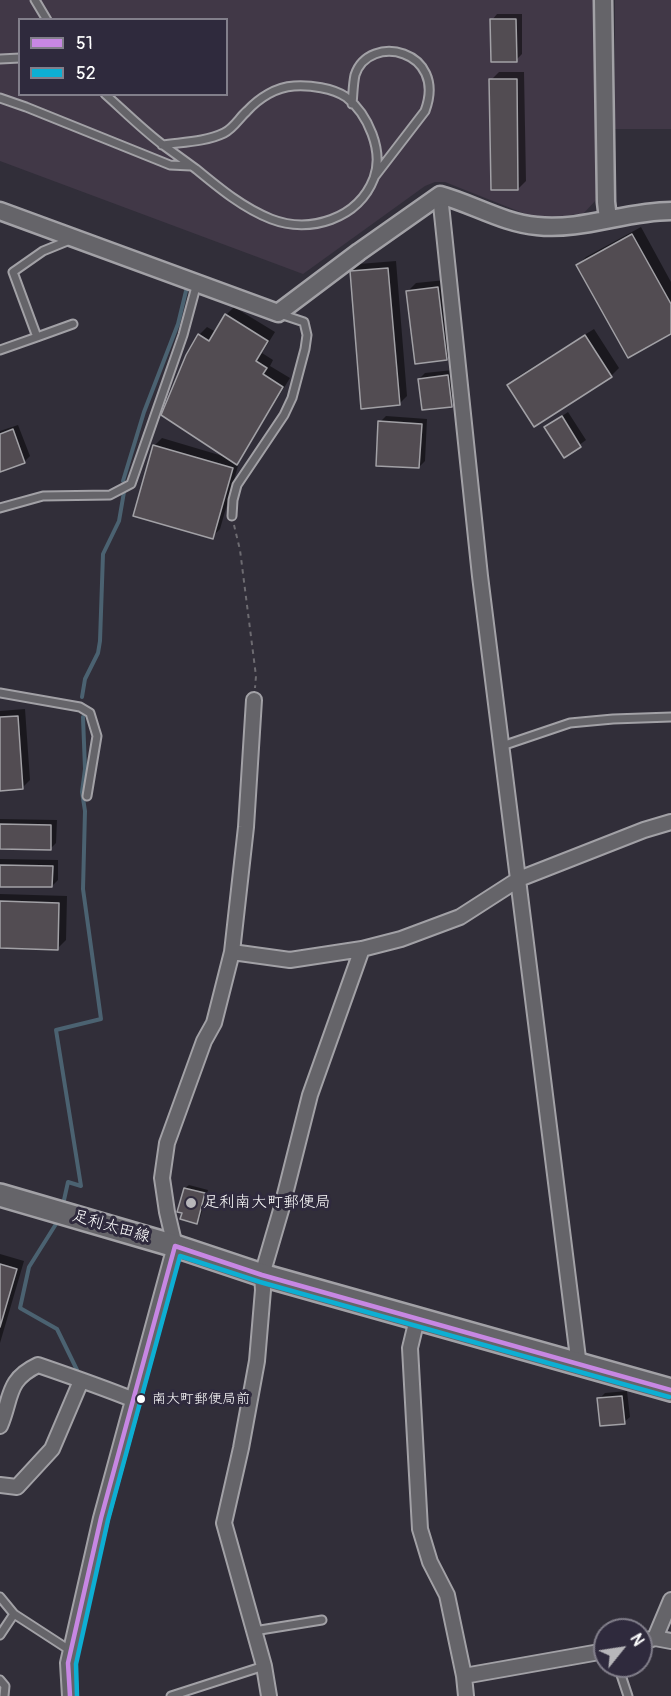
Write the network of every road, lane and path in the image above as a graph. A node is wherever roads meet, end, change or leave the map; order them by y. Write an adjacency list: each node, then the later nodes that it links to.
1 (35, 0): 3 (lane)
2 (603, 0): 15 (street)
3 (46, 18)
4 (18, 58): 5 (lane)
5 (0, 59)
6 (107, 96): 9 (lane)
7 (0, 98): 10 (lane)
8 (352, 104): 9 (lane); 11 (lane); 11 (lane)
9 (162, 144): 10 (lane)
10 (191, 166): 11 (lane)
11 (374, 178)
12 (440, 195): 15 (street); 18 (street); 27 (street)
13 (0, 211): 16 (street)
14 (671, 211): 15 (street)
15 (608, 219)
16 (75, 238): 17 (street); 20 (lane)
17 (197, 284): 18 (street); 22 (lane)
18 (278, 313): 23 (lane)
19 (73, 324): 20 (lane)
20 (37, 337): 21 (lane)
21 (0, 350)
22 (0, 508)
23 (232, 516): 25 (path)
24 (0, 693): 28 (lane)
25 (254, 700): 32 (street)
26 (671, 717): 27 (lane)
27 (502, 746): 30 (street)
28 (87, 796)
29 (671, 822): 30 (street)
30 (519, 879): 31 (street); 37 (street)
31 (362, 949): 32 (street); 35 (street)
32 (232, 952): 34 (street)
33 (0, 1195): 34 (main road, 足利太田線)
34 (174, 1246): 35 (main road, 足利太田線); 41 (street)
35 (262, 1275): 36 (main road, 足利太田線); 48 (street)
36 (417, 1319): 37 (main road, 足利太田線); 55 (street)
37 (579, 1366): 40 (main road, 足利太田線)
38 (81, 1381): 39 (street); 41 (street); 43 (street)
39 (6, 1388): 42 (street)
40 (671, 1390)
41 (134, 1400): 52 (street)
42 (0, 1426)
43 (0, 1485)
44 (0, 1597): 46 (lane)
45 (671, 1600): 50 (street)
46 (14, 1614): 49 (lane); 52 (lane)
47 (322, 1620): 48 (lane)
48 (254, 1631): 54 (street)
49 (0, 1635)
50 (655, 1638): 51 (street)
51 (671, 1641)
52 (71, 1651): 59 (street)
53 (593, 1653): 55 (street)
54 (264, 1666): 60 (lane); 61 (street)
55 (464, 1676): 62 (street)
56 (622, 1678): 63 (lane)
57 (0, 1680): 58 (lane)
58 (4, 1696)
59 (70, 1696)
60 (171, 1696)
61 (269, 1696)
62 (465, 1696)
63 (628, 1696)

